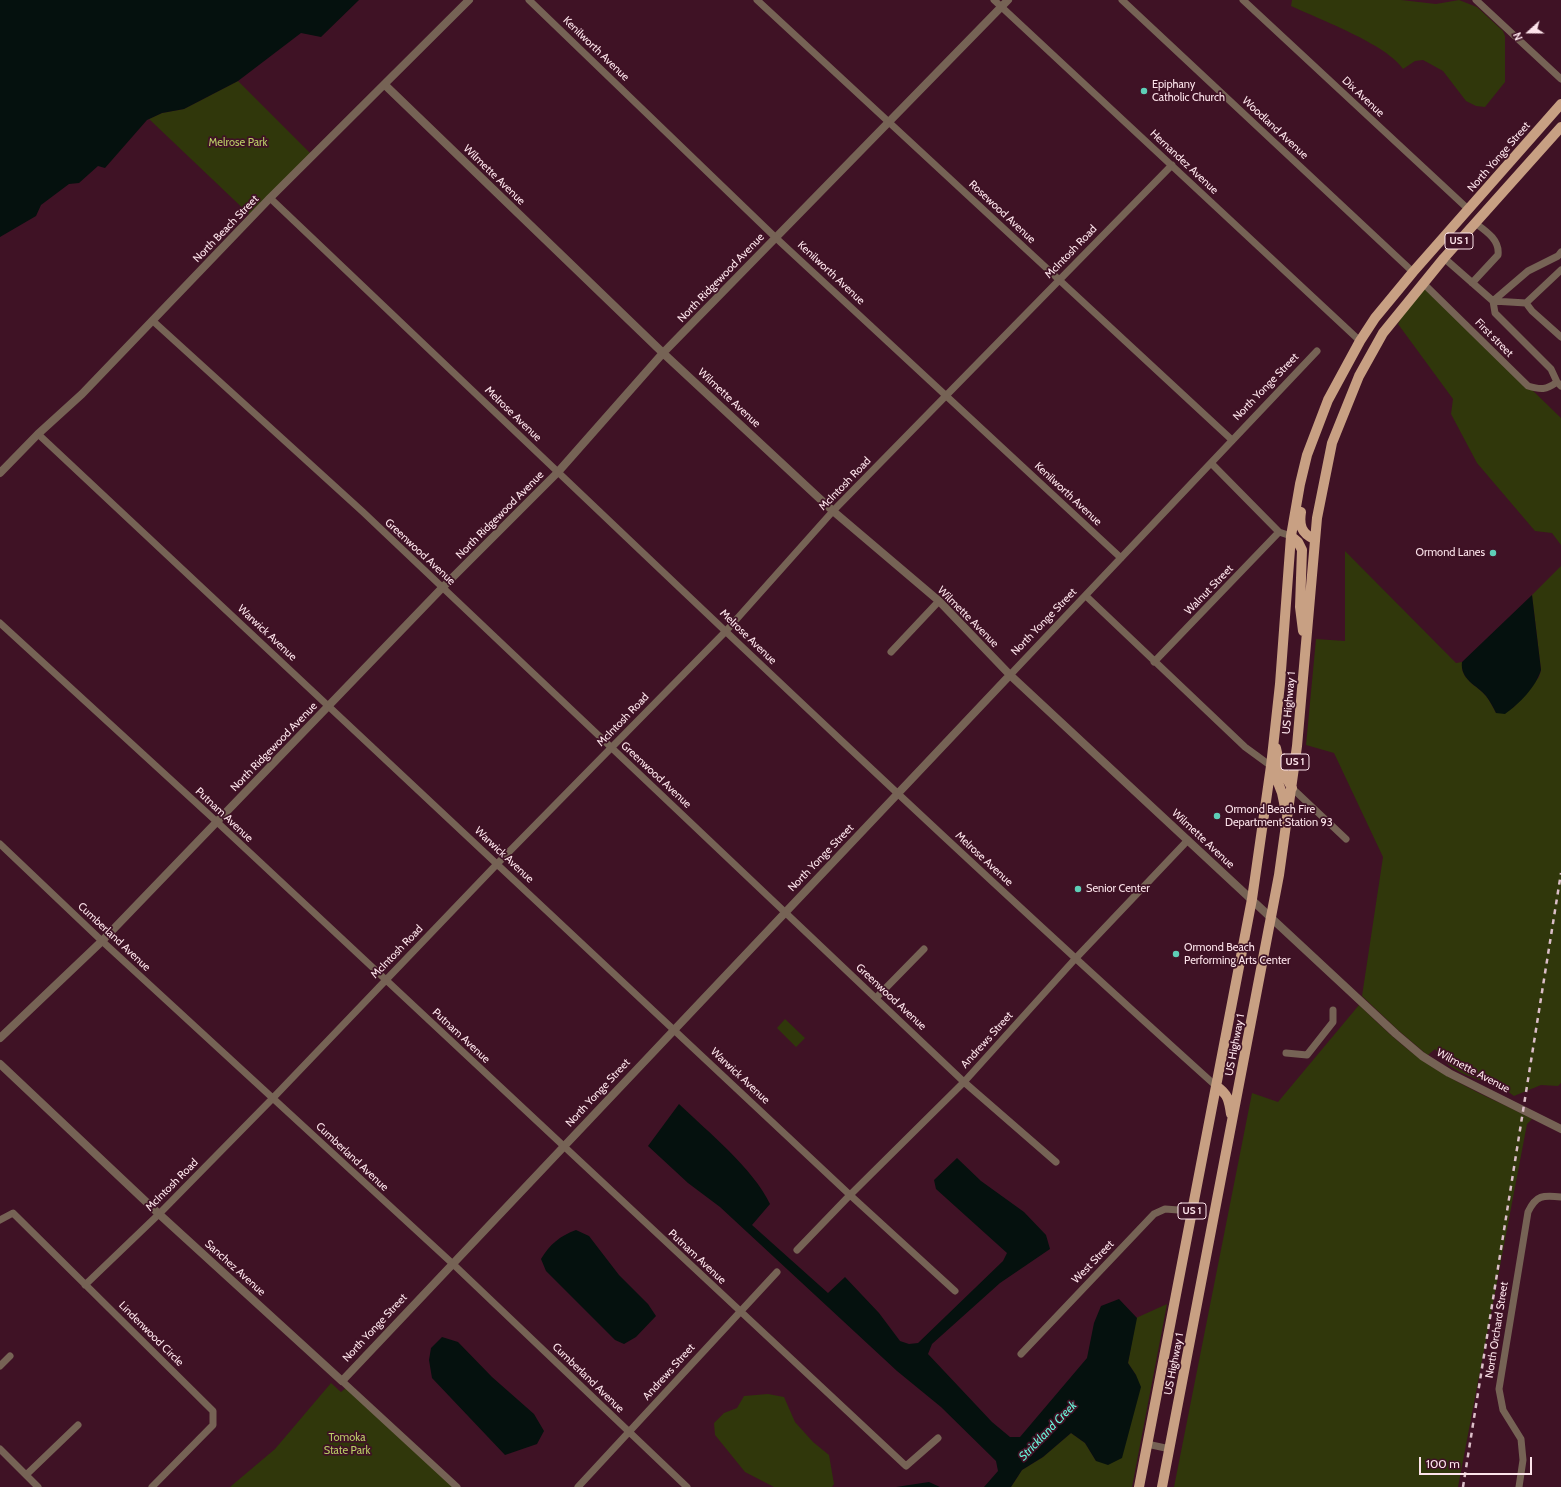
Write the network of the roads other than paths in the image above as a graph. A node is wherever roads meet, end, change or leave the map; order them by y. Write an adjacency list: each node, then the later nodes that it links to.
1 (469, 0): 11 (street, North Beach Street)
2 (529, 0): 19 (street, Kenilworth Avenue)
3 (757, 0): 13 (street, Rosewood Avenue)
4 (994, 0): 9 (street, Hernandez Avenue)
5 (1008, 0): 9 (street, North Ridgewood Avenue)
6 (1122, 0): 23 (street, Woodland Avenue)
7 (1243, 0): 17 (street, Dix Avenue)
8 (1476, 0): 10 (street)
9 (1001, 7): 13 (street, North Ridgewood Avenue); 15 (street, Hernandez Avenue)
10 (1561, 79)
11 (385, 85): 16 (street, North Beach Street); 35 (street, Wilmette Avenue)
12 (1561, 104): 17 (main road, North Yonge Street / US 1)
13 (888, 122): 19 (street, North Ridgewood Avenue); 24 (street, Rosewood Avenue)
14 (1561, 127): 18 (main road, US 1)
15 (1172, 165): 24 (street, McIntosh Road); 32 (street, Hernandez Avenue)
16 (270, 198): 30 (street, North Beach Street); 43 (street, Melrose Avenue)
17 (1468, 209): 23 (main road, North Yonge Street / US 1)
18 (1475, 223): 21 (main road, US 1); 26 (street)
19 (776, 238): 35 (street, North Ridgewood Avenue); 39 (street, Kenilworth Avenue)
20 (1560, 255): 27 (street)
21 (1444, 258): 25 (main road, US 1); 26 (street)
22 (1561, 270): 28 (street)
23 (1413, 272): 29 (main road, North Yonge Street / US 1)
24 (1059, 280): 39 (street, McIntosh Road); 41 (street, Rosewood Avenue)
25 (1423, 283): 33 (main road, US 1); 38 (street, First street)
26 (1472, 283): 27 (street)
27 (1493, 301): 28 (street); 38 (street)
28 (1526, 303): 31 (street)
29 (1377, 315): 32 (main road, North Yonge Street / US 1); 33 (main road)
30 (153, 321): 40 (street, North Beach Street); 51 (street, Greenwood Avenue)
31 (1561, 337)
32 (1360, 341): 37 (main road); 45 (main road, North Yonge Street / US 1)
33 (1374, 348): 37 (main road, US 1)
34 (1317, 351): 41 (street, North Yonge Street)
35 (663, 353): 43 (street, North Ridgewood Avenue); 46 (street, Wilmette Avenue)
36 (1561, 372): 38 (street)
37 (1359, 376): 49 (main road, US 1)
38 (1558, 382)
39 (946, 395): 46 (street, McIntosh Road); 50 (street, Kenilworth Avenue)
40 (38, 434): 44 (street, North Beach Street); 61 (street, Warwick Avenue)
41 (1232, 440): 42 (street, North Yonge Street)
42 (1211, 463): 47 (street); 50 (street, North Yonge Street)
43 (558, 472): 51 (street, North Ridgewood Avenue); 56 (street, Melrose Avenue)
44 (0, 473)
45 (1300, 484): 48 (main road, North Yonge Street / US 1); 49 (main road)
46 (833, 511): 53 (street, Wilmette Avenue); 56 (street, McIntosh Road)
47 (1279, 532): 48 (street); 59 (street, Walnut Street)
48 (1291, 536): 54 (main road, North Yonge Street / US 1); 57 (main road)
49 (1314, 539): 57 (main road, US Highway 1 / US 1)
50 (1120, 558): 52 (street, North Yonge Street)
51 (442, 588): 61 (street, North Ridgewood Avenue); 63 (street, Greenwood Avenue)
52 (1086, 596): 59 (street); 60 (street, North Yonge Street)
53 (939, 601): 58 (street); 60 (street, Wilmette Avenue)
54 (1286, 610): 62 (main road, US Highway 1 / US 1)
55 (0, 623): 68 (street, Putnam Avenue)
56 (726, 631): 63 (street, McIntosh Road); 66 (street, Melrose Avenue)
57 (1306, 649): 65 (main road, US Highway 1 / US 1)
58 (891, 652)
59 (1154, 662): 64 (street)
60 (1010, 675): 66 (street, North Yonge Street); 70 (street, Wilmette Avenue)
61 (329, 706): 68 (street, North Ridgewood Avenue); 72 (street, Warwick Avenue)
62 (1274, 739): 64 (main road, US Highway 1 / US 1); 65 (main road)
63 (611, 748): 72 (street, McIntosh Road); 74 (street, Greenwood Avenue)
64 (1271, 766): 67 (main road); 73 (main road, US Highway 1 / US 1)
65 (1292, 788): 67 (main road, US Highway 1 / US 1); 69 (street)
66 (898, 794): 74 (street, North Yonge Street); 78 (street, Melrose Avenue)
67 (1287, 820): 75 (main road, US Highway 1 / US 1)
68 (217, 822): 76 (street, North Ridgewood Avenue); 79 (street, Putnam Avenue)
69 (1346, 839)
70 (1188, 840): 73 (street, Wilmette Avenue); 78 (street, Andrews Street)
71 (0, 844): 76 (street, Cumberland Avenue)
72 (497, 864): 79 (street, McIntosh Road); 82 (street, Warwick Avenue)
73 (1252, 899): 75 (street, Wilmette Avenue); 87 (main road, US Highway 1 / US 1)
74 (786, 913): 80 (street, Greenwood Avenue); 82 (street, North Yonge Street)
75 (1272, 918): 89 (main road, US Highway 1 / US 1); 90 (street, Wilmette Avenue)
76 (102, 941): 83 (street, North Ridgewood Avenue); 88 (street, Cumberland Avenue)
77 (924, 949): 80 (street)
78 (1075, 959): 86 (street, Andrews Street); 87 (street, Melrose Avenue)
79 (385, 981): 88 (street, McIntosh Road); 91 (street, Putnam Avenue)
80 (876, 998): 86 (street, Greenwood Avenue)
81 (1332, 1010): 84 (street)
82 (674, 1030): 91 (street, North Yonge Street); 93 (street, Warwick Avenue)
83 (0, 1038)
84 (1286, 1053)
85 (0, 1064): 96 (street, Sanchez Avenue)
86 (964, 1082): 92 (street, Greenwood Avenue); 93 (street, Andrews Street)
87 (1216, 1086): 89 (main road); 95 (main road, US Highway 1 / US 1)
88 (272, 1099): 96 (street, McIntosh Road); 99 (street, Cumberland Avenue)
89 (1232, 1121): 113 (main road, US Highway 1 / US 1)
90 (1561, 1129)
91 (564, 1147): 99 (street, North Yonge Street); 103 (street, Putnam Avenue)
92 (1056, 1162)
93 (850, 1195): 98 (street, Andrews Street); 102 (street, Warwick Avenue)
94 (1561, 1197): 122 (street, North Orchard Street)
95 (1192, 1211): 104 (street, West Street); 111 (main road, US Highway 1 / US 1)
96 (159, 1214): 101 (street, McIntosh Road); 107 (street, Sanchez Avenue)
97 (0, 1220): 101 (street, Lindenwood Circle)
98 (797, 1250)
99 (452, 1264): 107 (street, North Yonge Street); 109 (street, Cumberland Avenue)
100 (777, 1272): 103 (street, Andrews Street)
101 (85, 1285): 116 (street, Lindenwood Circle)
102 (955, 1291)
103 (739, 1312): 109 (street, Andrews Street); 110 (street, Putnam Avenue)
104 (1021, 1354)
105 (10, 1356): 106 (street)
106 (0, 1366)
107 (342, 1381): 117 (street, Sanchez Avenue)
108 (78, 1425): 114 (street)
109 (629, 1433): 118 (street, Andrews Street); 119 (street, Cumberland Avenue)
110 (938, 1438)
111 (1147, 1444): 113 (street); 120 (main road, US Highway 1 / US 1)
112 (0, 1449): 114 (street)
113 (1170, 1449): 121 (main road, US Highway 1 / US 1)
114 (26, 1475): 115 (street)
115 (38, 1487)
116 (152, 1487)
117 (457, 1487)
118 (578, 1487)
119 (687, 1487)
120 (1138, 1487)
121 (1162, 1487)
122 (1519, 1487)

